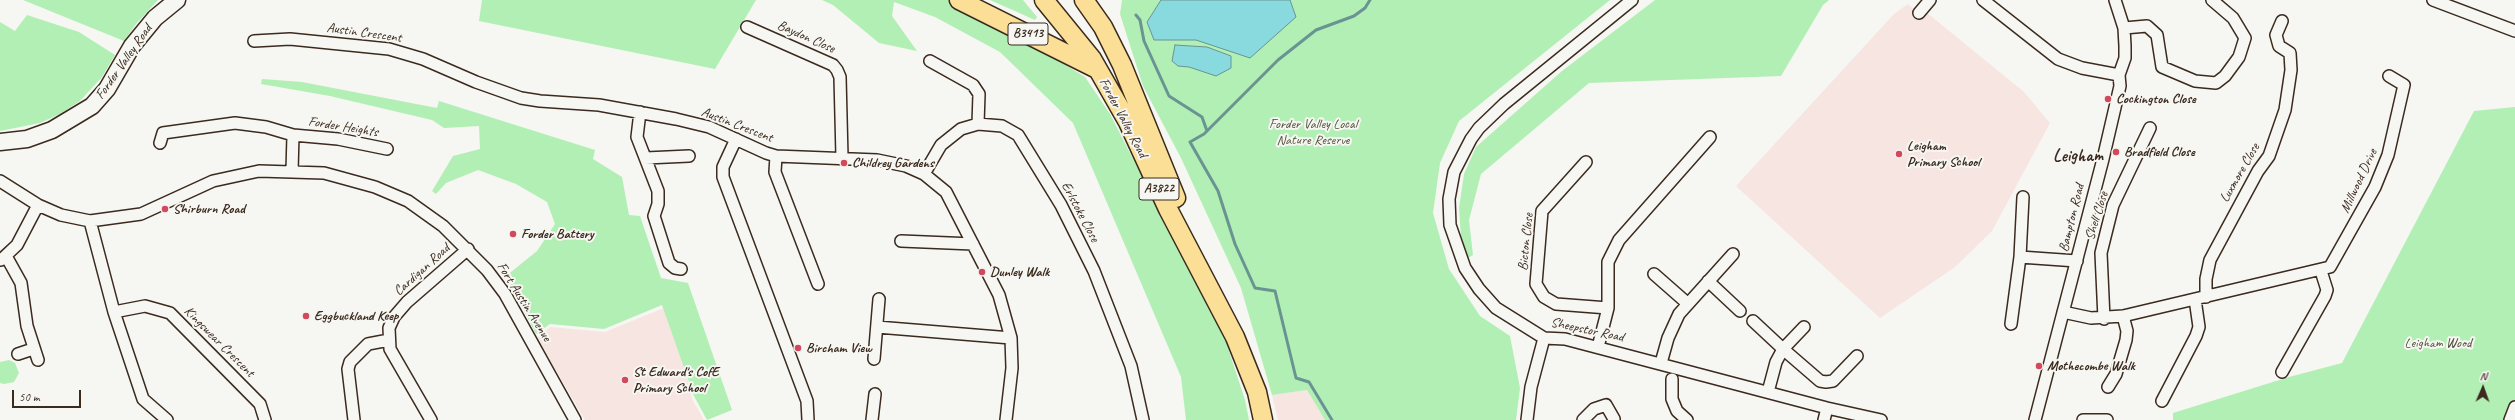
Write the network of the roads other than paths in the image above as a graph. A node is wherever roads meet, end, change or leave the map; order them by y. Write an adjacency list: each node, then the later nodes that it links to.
1 (177, 0): 28 (main road, Forder Valley Road)
2 (959, 0): 19 (main road, B3413)
3 (1044, 0): 19 (main road, Forder Valley Road / A3822)
4 (1058, 0): 19 (main road)
5 (1632, 0): 70 (street, Sheepstor Road)
6 (1930, 0): 12 (street)
7 (1983, 0): 20 (street)
8 (2115, 0): 15 (street, Bampton Road)
9 (2212, 0): 15 (street)
10 (2432, 0): 16 (street)
11 (1087, 2): 59 (main road, Forder Valley Road / A3822)
12 (1919, 13)
13 (2282, 21): 54 (street, Luxmore Close)
14 (747, 27): 33 (street, Baydon Close)
15 (2124, 28): 20 (street, Bampton Road)
16 (2515, 31)
17 (254, 41): 22 (street, Austin Crescent)
18 (930, 61): 23 (street)
19 (1094, 64): 59 (main road, Forder Valley Road / A3822)
20 (2119, 75): 48 (street, Bampton Road)
21 (2389, 76): 50 (street, Millwood Drive)
22 (640, 112): 27 (street, Austin Crescent); 34 (street)
23 (978, 124): 37 (street, Erlstoke Close); 98 (street, Erlstoke Close)
24 (2150, 128): 64 (street, Shell Close)
25 (293, 135): 29 (street, Forder Heights); 30 (street, Forder Heights); 36 (street, Forder Heights)
26 (1710, 137): 58 (street)
27 (736, 139): 32 (street, Austin Crescent); 95 (street)
28 (0, 142)
29 (160, 143)
30 (387, 149)
31 (689, 156): 34 (street)
32 (776, 156): 33 (street, Austin Crescent); 53 (street)
33 (842, 157): 37 (street, Austin Crescent)
34 (646, 158): 49 (street)
35 (1586, 162): 58 (street, Bicton Close)
36 (292, 171): 41 (street, Fort Austin Avenue); 44 (street, Fort Austin Avenue)
37 (924, 174): 43 (street, Austin Crescent)
38 (0, 181): 40 (street, Fort Austin Avenue)
39 (2023, 197): 46 (street)
40 (38, 205): 41 (street, Fort Austin Avenue); 47 (street)
41 (90, 220): 61 (street)
42 (901, 242): 43 (street)
43 (973, 244): 69 (street, Austin Crescent)
44 (468, 249): 71 (street, Cardigan Road); 94 (street, Fort Austin Avenue)
45 (1733, 254): 52 (street)
46 (2020, 257): 48 (street); 66 (street)
47 (3, 258): 73 (street)
48 (2077, 261): 62 (street, Bampton Road)
49 (681, 269)
50 (2320, 271): 54 (street, Millwood Drive); 80 (street)
51 (1654, 274): 57 (street)
52 (1708, 281): 57 (street); 60 (street)
53 (818, 284)
54 (2206, 297): 56 (street, Millwood Drive)
55 (879, 299): 67 (street)
56 (2195, 299): 63 (street, Millwood Drive); 85 (street)
57 (1687, 303): 79 (street)
58 (1608, 308): 72 (street)
59 (1222, 309): 99 (main road, Forder Valley Road / A3822)
60 (1740, 311)
61 (114, 312): 90 (street); 91 (street, Kingswear Crescent)
62 (2063, 312): 64 (street, Millwood Drive); 88 (street, Bampton Road)
63 (2123, 316): 64 (street, Millwood Drive); 82 (street)
64 (2104, 319)
65 (1753, 322): 74 (street)
66 (2011, 324)
67 (877, 327): 69 (street); 77 (street)
68 (1804, 327): 74 (street)
69 (1011, 338): 97 (street, Austin Crescent)
70 (1544, 338): 72 (street, Sheepstor Road); 100 (street)
71 (389, 340): 92 (street); 93 (street, Cardigan Road)
72 (1598, 347): 79 (street, Sheepstor Road)
73 (33, 348): 75 (street); 78 (street)
74 (1783, 349): 76 (street); 83 (street)
75 (18, 354)
76 (1857, 356)
77 (874, 359)
78 (38, 360)
79 (1661, 363): 83 (street, Sheepstor Road)
80 (2282, 372)
81 (1672, 379): 102 (street)
82 (2108, 387)
83 (1768, 392): 87 (street, Sheepstor Road)
84 (874, 394): 96 (street)
85 (2162, 401)
86 (2515, 407): 107 (street)
87 (1827, 408): 103 (street); 104 (street, Sheepstor Road)
88 (2036, 417)
89 (1614, 419): 101 (street)
90 (167, 420)
91 (265, 420)
92 (354, 420)
93 (431, 420)
94 (575, 420)
95 (808, 420)
96 (875, 420)
97 (1006, 420)
98 (1143, 420)
99 (1263, 420)
100 (1527, 420)
101 (1583, 420)
102 (1687, 420)
103 (1824, 420)
104 (1881, 420)
105 (2083, 420): 106 (street)
106 (2107, 420)
107 (2510, 420)

